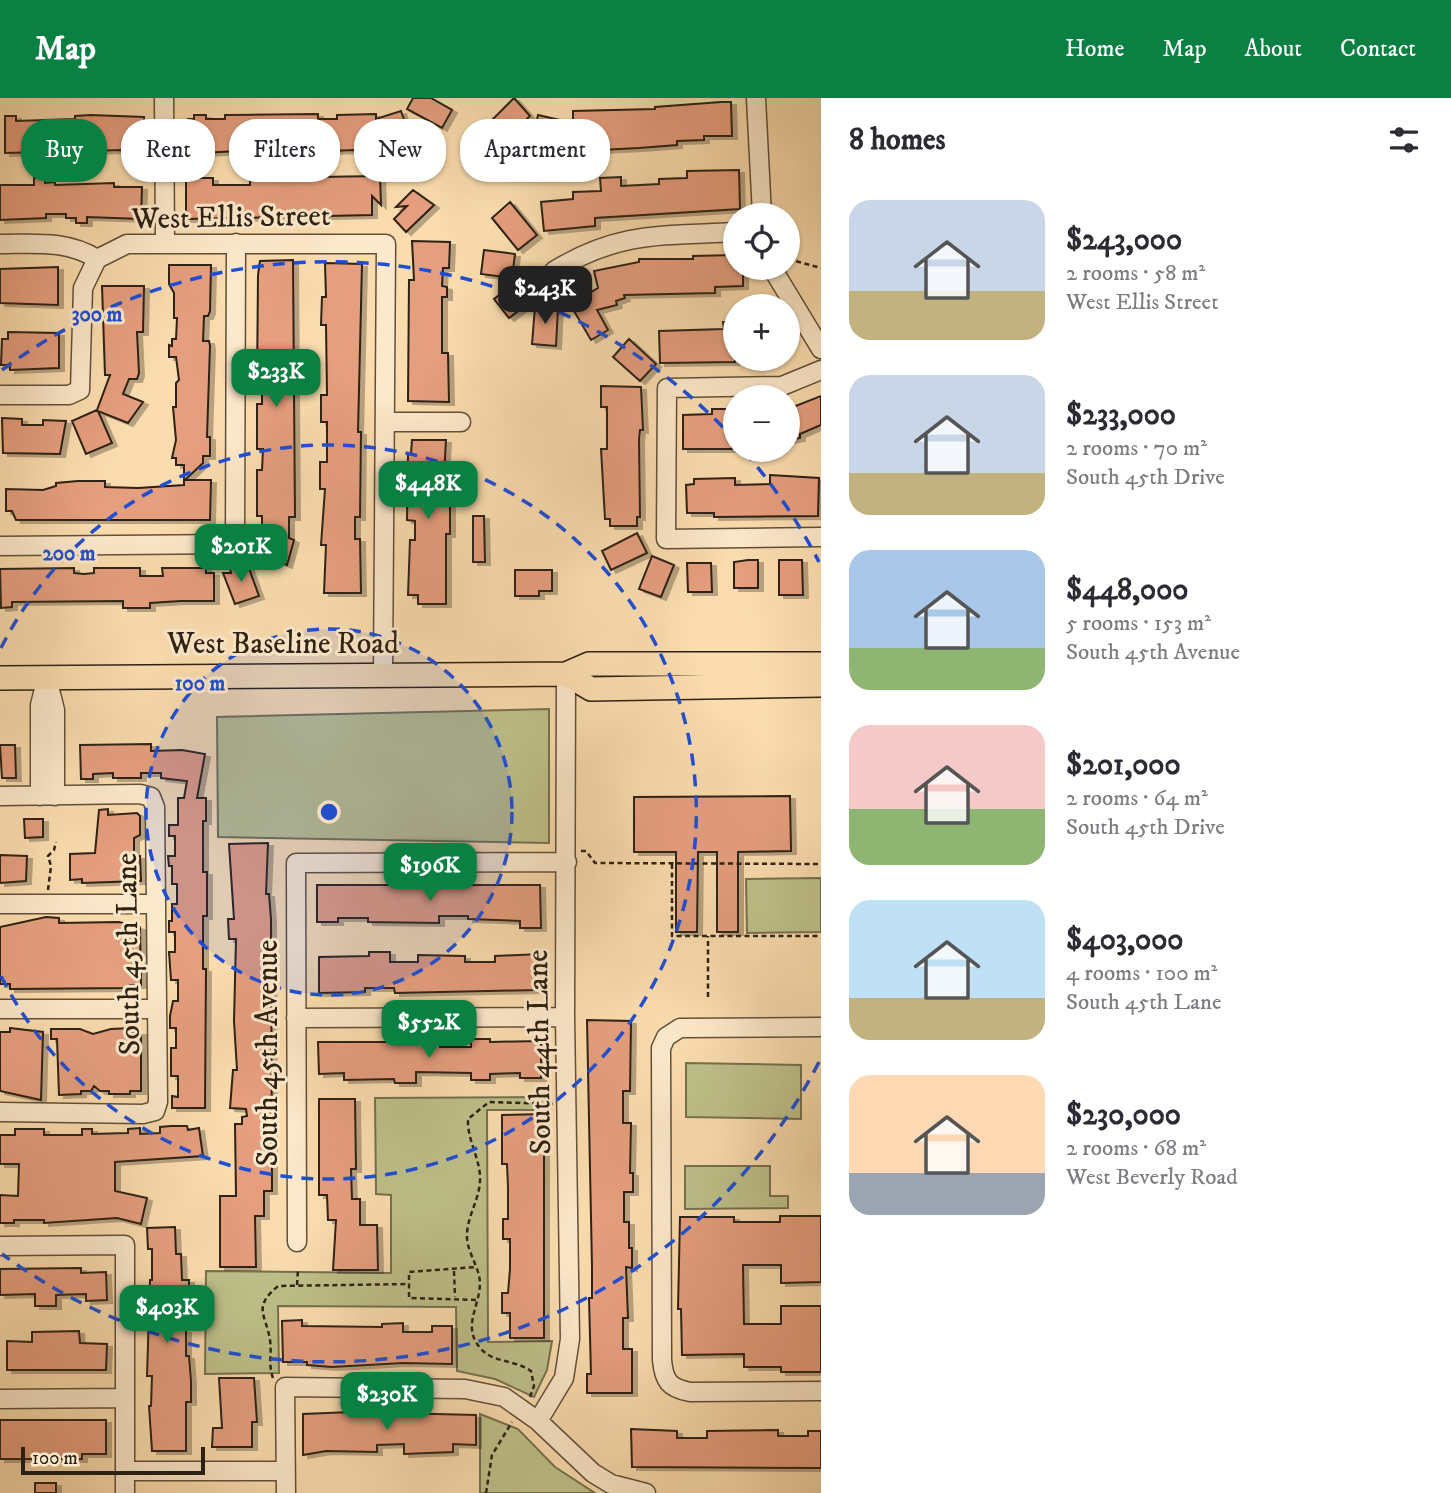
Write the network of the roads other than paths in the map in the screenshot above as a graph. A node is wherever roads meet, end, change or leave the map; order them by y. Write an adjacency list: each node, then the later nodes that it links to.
1 (164, 98): 5 (street)
2 (756, 98): 3 (street)
3 (761, 203)
4 (723, 233): 9 (street)
5 (166, 243): 6 (street, West Ellis Street); 8 (street, West Ellis Street)
6 (236, 243): 14 (street, West Ellis Street); 17 (street)
7 (0, 244): 8 (street, West Ellis Street)
8 (97, 259): 13 (street)
9 (554, 271)
10 (779, 280): 11 (street)
11 (821, 349)
12 (821, 370): 16 (street)
13 (0, 395)
14 (386, 422): 15 (street); 20 (street)
15 (461, 422)
16 (821, 537)
17 (0, 546)
18 (821, 664): 19 (main road, West Baseline Road)
19 (566, 674): 20 (main road, West Baseline Road); 23 (main road, West Baseline Road); 26 (street, South 44th Lane)
20 (383, 675): 21 (main road, West Baseline Road)
21 (47, 677): 22 (main road, West Baseline Road); 25 (street)
22 (0, 678)
23 (821, 685)
24 (0, 796): 25 (street)
25 (48, 796): 28 (street, South 45th Lane)
26 (572, 857): 31 (street, South 44th Lane); 32 (street, South 45th Avenue)
27 (0, 904): 28 (street)
28 (156, 904): 30 (street, South 45th Lane)
29 (0, 1009): 30 (street)
30 (157, 1009): 34 (street, South 45th Lane)
31 (565, 1017): 32 (street); 40 (street, South 44th Lane)
32 (296, 1018): 35 (street, South 45th Avenue)
33 (821, 1027): 37 (street)
34 (0, 1112)
35 (297, 1242)
36 (0, 1245): 38 (street)
37 (821, 1391)
38 (125, 1398): 39 (street); 41 (street)
39 (0, 1399)
40 (538, 1421): 42 (street); 45 (street)
41 (125, 1471): 42 (street); 43 (street)
42 (285, 1471): 44 (street)
43 (125, 1493)
44 (286, 1493)
45 (646, 1493)

